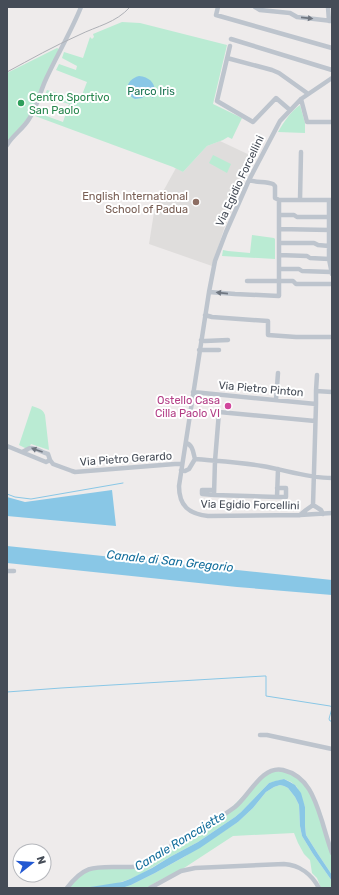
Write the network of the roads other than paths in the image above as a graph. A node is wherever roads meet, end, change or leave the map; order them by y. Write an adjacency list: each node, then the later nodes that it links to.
1 (81, 7): 16 (street)
2 (218, 7): 8 (street)
3 (255, 7): 5 (street, one-way to 5)
4 (328, 7): 5 (street)
5 (331, 21)
6 (231, 39): 10 (street)
7 (230, 46): 9 (street)
8 (332, 48)
9 (227, 58): 12 (street); 14 (street)
10 (332, 70)
11 (332, 78): 12 (street, Via Egidio Forcellini)
12 (307, 93): 13 (street, Via Egidio Forcellini)
13 (300, 99): 14 (street, Via Egidio Forcellini); 15 (street)
14 (290, 110): 18 (street, Via Egidio Forcellini)
15 (332, 122)
16 (7, 145)
17 (301, 152): 20 (street)
18 (249, 180): 19 (street); 35 (street, Via Egidio Forcellini)
19 (279, 200): 20 (street); 22 (street)
20 (300, 200): 21 (street)
21 (330, 200): 23 (street)
22 (279, 214): 23 (street); 25 (street)
23 (330, 216): 24 (street)
24 (330, 228): 25 (street); 27 (street)
25 (279, 229): 26 (street)
26 (279, 243): 27 (street); 28 (street)
27 (329, 246): 29 (street)
28 (279, 256): 29 (street); 30 (street)
29 (329, 259): 31 (street)
30 (279, 269): 31 (street); 33 (street)
31 (332, 273)
32 (247, 281): 33 (street)
33 (279, 281): 34 (street); 35 (street, one-way to 35)
34 (332, 284)
35 (209, 292): 36 (street, Via Egidio Forcellini)
36 (205, 315): 37 (street); 38 (street, Via Egidio Forcellini)
37 (332, 337)
38 (201, 340): 39 (street); 40 (street, Via Egidio Forcellini)
39 (228, 340)
40 (199, 350): 41 (street); 45 (street, Via Egidio Forcellini)
41 (220, 350)
42 (278, 373): 47 (street)
43 (317, 375): 44 (street, Via Pietro Pinton)
44 (316, 391): 46 (street, Via Pietro Pinton); 48 (street, Via Pietro Pinton)
45 (193, 392): 47 (street, Via Pietro Pinton); 50 (street, Via Egidio Forcellini)
46 (332, 392)
47 (276, 400): 48 (street, Via Pietro Pinton)
48 (316, 404): 49 (street)
49 (315, 421): 54 (street); 59 (street)
50 (186, 443): 53 (street); 56 (street, Via Egidio Forcellini)
51 (7, 446): 52 (street, Via Pietro Gerardo)
52 (25, 452): 55 (street, Via Pietro Gerardo); 55 (street, Via Pietro Gerardo, one-way to 52)
53 (195, 459): 54 (street); 58 (street)
54 (215, 461): 57 (street); 62 (street)
55 (53, 463): 56 (street, Via Pietro Gerardo)
56 (182, 464): 58 (street, Via Egidio Forcellini)
57 (278, 469): 59 (street); 61 (street)
58 (181, 470): 66 (street, Via Egidio Forcellini)
59 (313, 476): 60 (street); 63 (street)
60 (332, 478)
61 (277, 488): 62 (street); 62 (street)
62 (277, 497)
63 (313, 506): 65 (street); 66 (street)
64 (332, 512): 65 (street, Via Egidio Forcellini)
65 (323, 514): 66 (street, Via Egidio Forcellini)
66 (300, 515)
67 (7, 571): 68 (street)
68 (14, 571)
69 (260, 735): 70 (street)
70 (332, 749)
71 (332, 853): 72 (street)
72 (67, 888)
73 (150, 888): 74 (street)
74 (320, 888)

